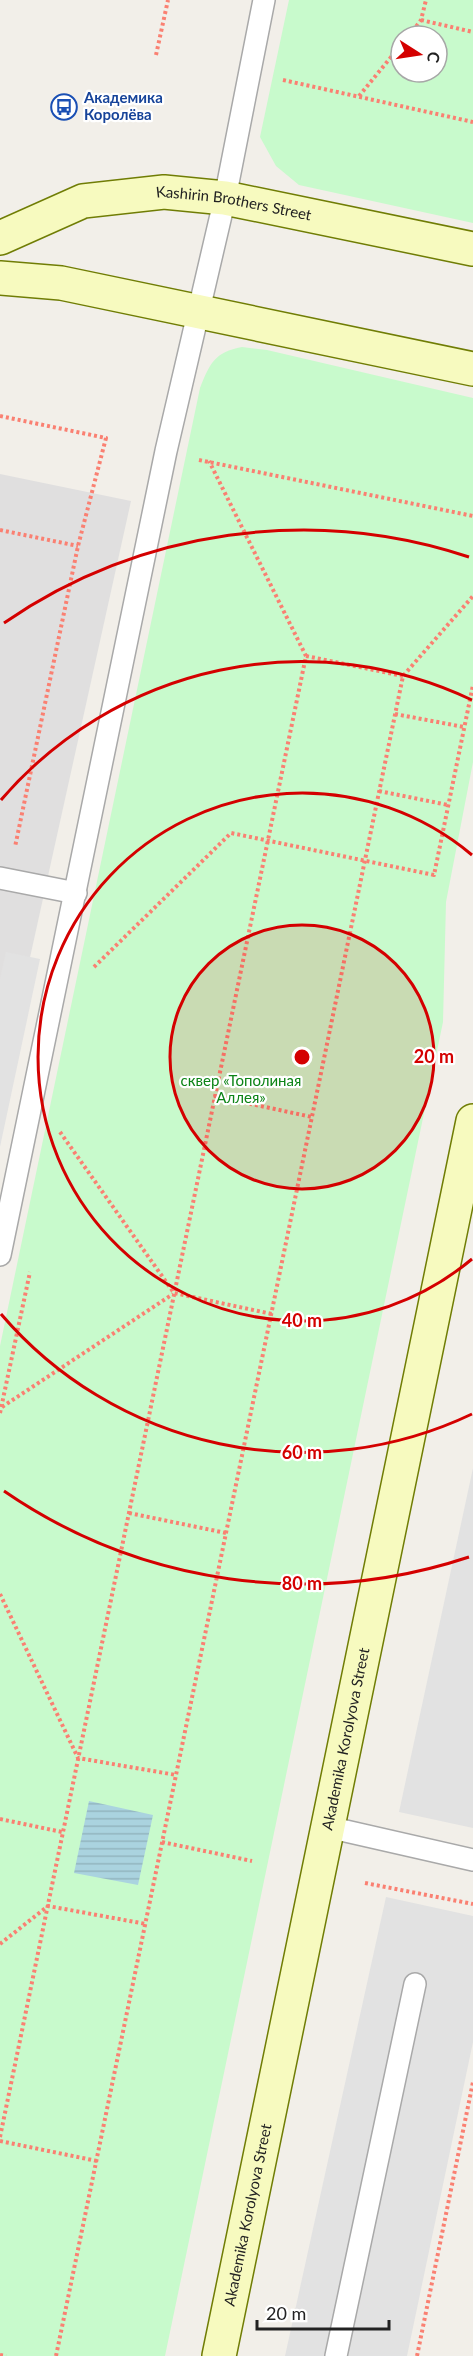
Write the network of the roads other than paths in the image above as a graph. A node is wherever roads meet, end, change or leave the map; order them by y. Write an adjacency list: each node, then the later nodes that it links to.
1 (264, 0): 2 (lane)
2 (225, 198): 3 (street, Kashirin Brothers Street); 4 (street, Kashirin Brothers Street); 6 (lane)
3 (0, 238)
4 (473, 249)
5 (0, 278): 6 (street)
6 (198, 312): 7 (street); 9 (lane)
7 (473, 369)
8 (4, 878): 9 (lane)
9 (76, 893): 11 (lane)
10 (473, 1121): 12 (street, Akademika Korolyova Street)
11 (0, 1255)
12 (328, 1827): 13 (lane); 15 (street, Akademika Korolyova Street)
13 (473, 1860)
14 (415, 1984): 16 (lane)
15 (219, 2356)
16 (336, 2356)

